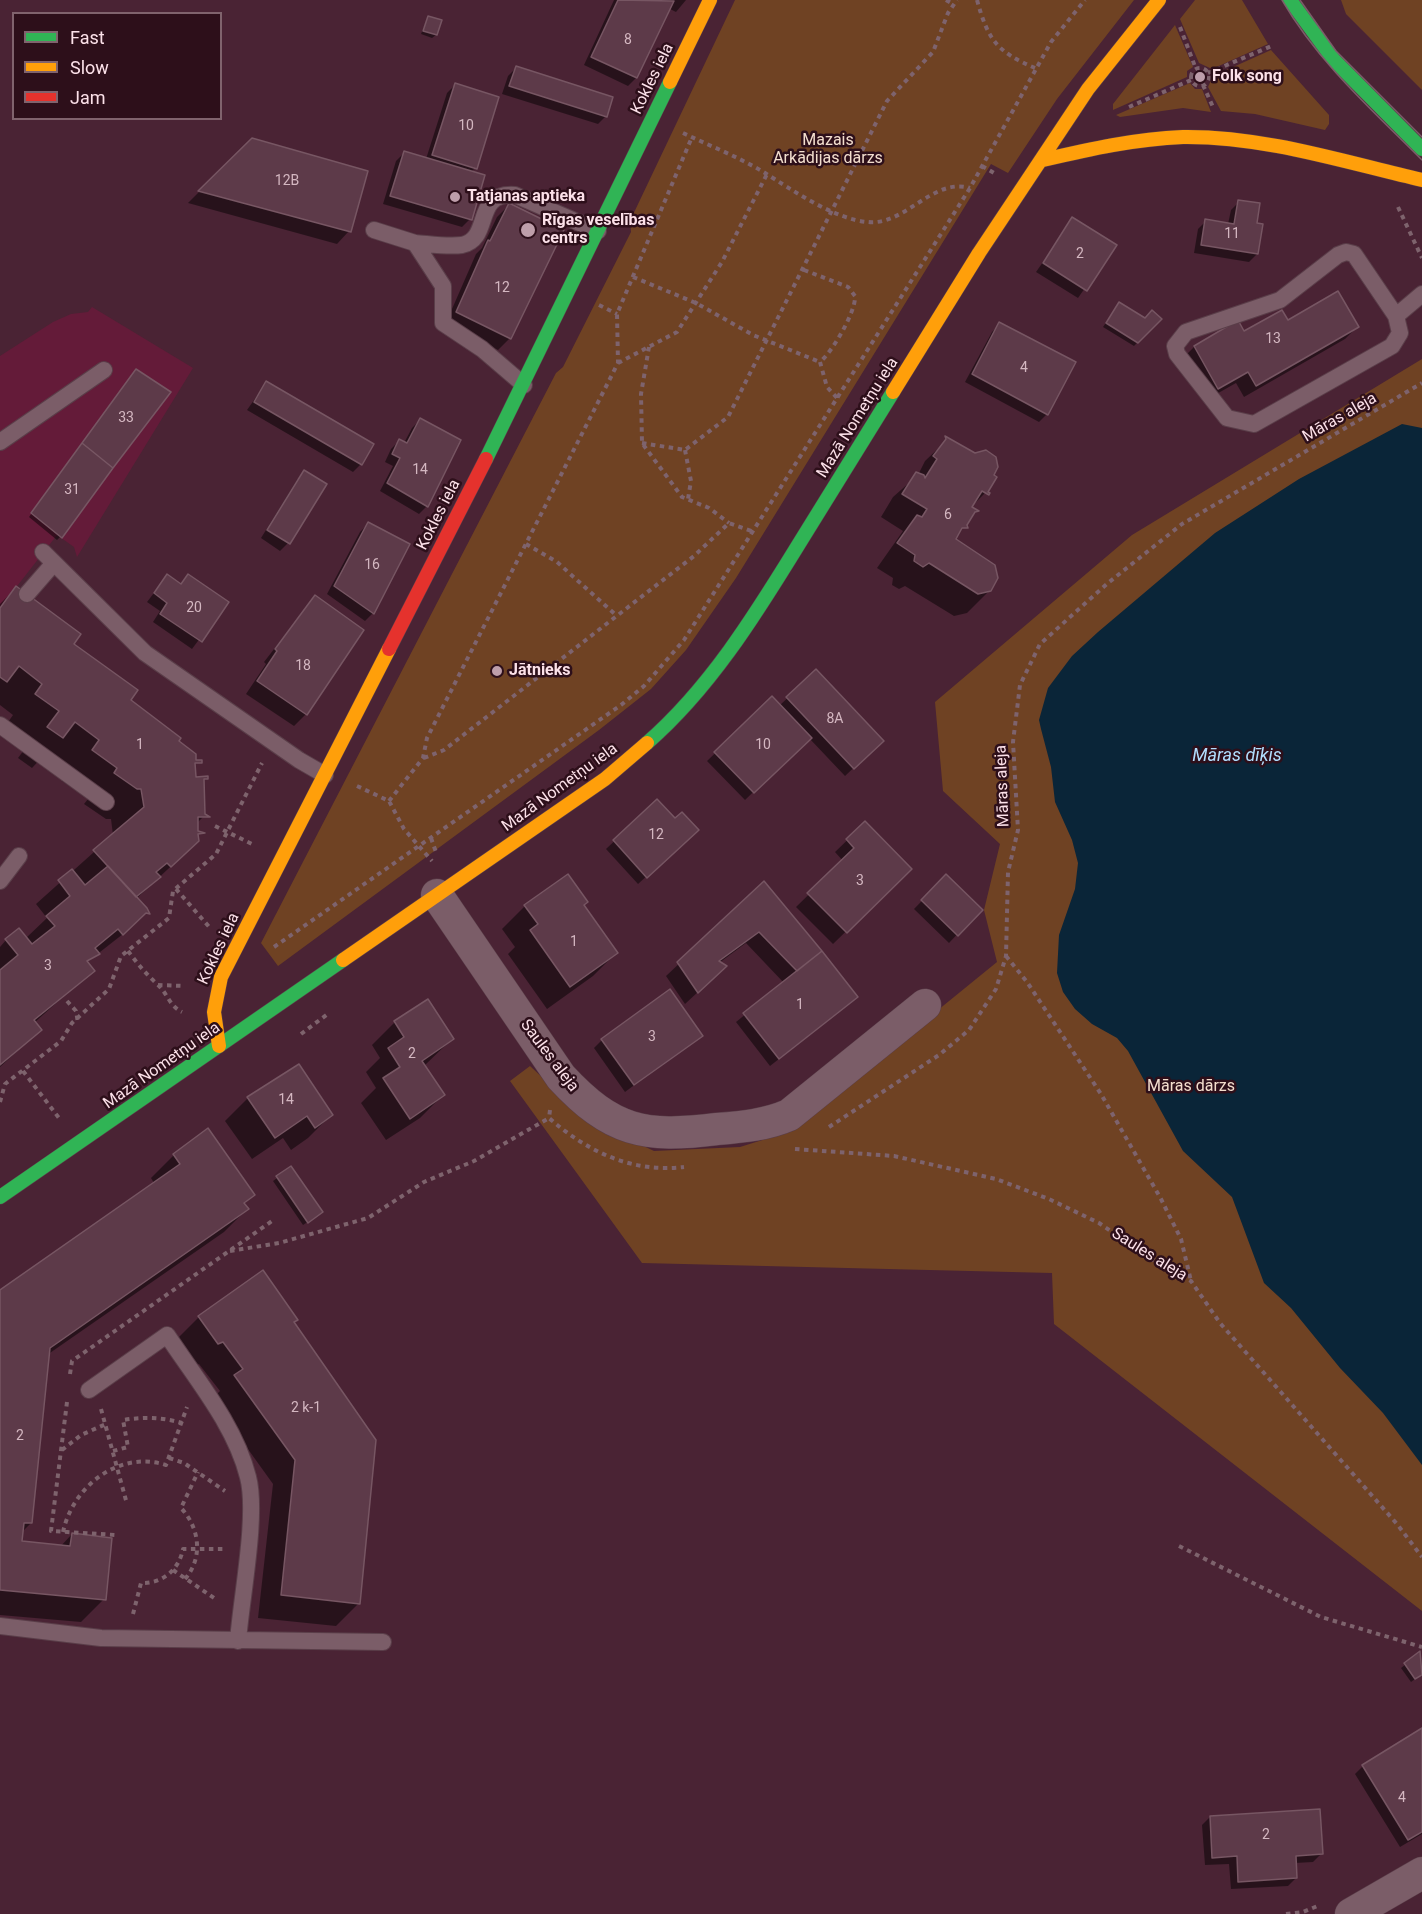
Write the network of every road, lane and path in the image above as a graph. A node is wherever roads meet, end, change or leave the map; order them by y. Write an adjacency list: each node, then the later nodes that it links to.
1 (710, 0): 29 (street, Kokles iela)
2 (946, 0): 7 (path)
3 (977, 0): 10 (path)
4 (1085, 0): 10 (path)
5 (1159, 0): 20 (street, Mazā Nometņu iela)
6 (1290, 0): 19 (street)
7 (955, 2): 27 (path)
8 (1176, 17): 11 (path)
9 (1274, 45): 12 (path)
10 (1035, 68): 21 (path)
11 (1196, 69): 12 (path); 13 (path)
12 (1208, 73): 14 (path)
13 (1191, 80): 14 (path); 15 (path)
14 (1203, 85): 16 (path)
15 (1120, 110)
16 (1218, 117)
17 (677, 130): 18 (path)
18 (692, 137): 23 (path); 33 (path)
19 (1422, 148)
20 (1043, 160): 24 (street); 69 (street, Mazā Nometņu iela)
21 (982, 166): 22 (path); 25 (path)
22 (989, 170)
23 (767, 174): 27 (path); 35 (path)
24 (1422, 180)
25 (970, 188): 27 (path); 46 (path)
26 (1394, 199): 31 (path)
27 (831, 210): 32 (path)
28 (374, 230): 30 (lane)
29 (598, 231): 30 (lane); 45 (street, Kokles iela)
30 (415, 243): 45 (lane)
31 (1422, 258)
32 (804, 270): 39 (path); 41 (path)
33 (633, 277): 35 (path); 37 (path)
34 (1422, 294): 38 (lane)
35 (696, 303): 39 (path); 40 (path)
36 (603, 307): 37 (path)
37 (617, 314): 42 (path)
38 (1396, 316): 38 (lane)
39 (767, 339): 41 (path); 49 (path)
40 (649, 347): 42 (path); 48 (path)
41 (820, 362): 46 (path)
42 (618, 363): 53 (path)
43 (104, 370): 47 (lane)
44 (1422, 383): 73 (path, Māras aleja)
45 (524, 385): 59 (street, Kokles iela)
46 (838, 399): 52 (path)
47 (0, 442)
48 (642, 443): 49 (path); 50 (path)
49 (685, 450): 50 (path)
50 (688, 500): 51 (path)
51 (729, 523): 52 (path); 55 (path)
52 (754, 532): 64 (path)
53 (526, 544): 55 (path); 58 (path)
54 (27, 594): 57 (lane)
55 (617, 616): 58 (path)
56 (0, 725): 60 (lane)
57 (272, 742): 59 (lane); 62 (path)
58 (423, 759): 64 (path)
59 (325, 775): 81 (street, Kokles iela)
60 (106, 802)
61 (215, 826): 62 (path)
62 (227, 832): 63 (path); 68 (path)
63 (256, 846)
64 (420, 846): 66 (path); 71 (path)
65 (20, 856): 67 (lane)
66 (430, 858)
67 (0, 881)
68 (176, 889): 70 (path); 72 (path)
69 (437, 895): 77 (street, Saules aleja); 81 (street, Mazā Nometņu iela)
70 (213, 931)
71 (271, 948)
72 (128, 951): 74 (path); 79 (path)
73 (1006, 956): 86 (path, Māras aleja); 90 (path)
74 (159, 985): 75 (path); 78 (path)
75 (186, 987)
76 (67, 1001): 79 (path)
77 (925, 1005)
78 (184, 1012)
79 (77, 1017): 80 (path); 82 (path)
80 (78, 1023)
81 (219, 1046): 88 (street, Mazā Nometņu iela)
82 (23, 1071): 83 (path); 85 (path)
83 (0, 1102)
84 (549, 1119): 89 (path)
85 (62, 1122)
86 (824, 1130)
87 (805, 1143): 90 (path, Saules aleja)
88 (0, 1197)
89 (227, 1252)
90 (1191, 1281): 105 (path, Saules aleja)
91 (72, 1361): 92 (path)
92 (89, 1390): 93 (lane); 94 (path)
93 (203, 1391): 95 (path); 104 (lane)
94 (106, 1424): 96 (path); 97 (path)
95 (182, 1424): 97 (path); 98 (path)
96 (61, 1450)
97 (112, 1451): 99 (path)
98 (169, 1458): 99 (path); 103 (path)
99 (117, 1467): 100 (path); 101 (path)
100 (127, 1504)
101 (63, 1532)
102 (1179, 1546): 113 (path)
103 (197, 1549): 104 (path); 106 (path); 107 (path)
104 (247, 1550): 108 (lane)
105 (1422, 1557)
106 (173, 1570): 107 (path); 110 (path)
107 (185, 1578): 108 (path)
108 (240, 1616): 111 (lane)
109 (0, 1626): 110 (lane)
110 (133, 1639): 111 (lane)
111 (238, 1641): 112 (lane)
112 (383, 1642)
113 (1422, 1647)
114 (1422, 1873): 115 (street)
115 (1351, 1914)

